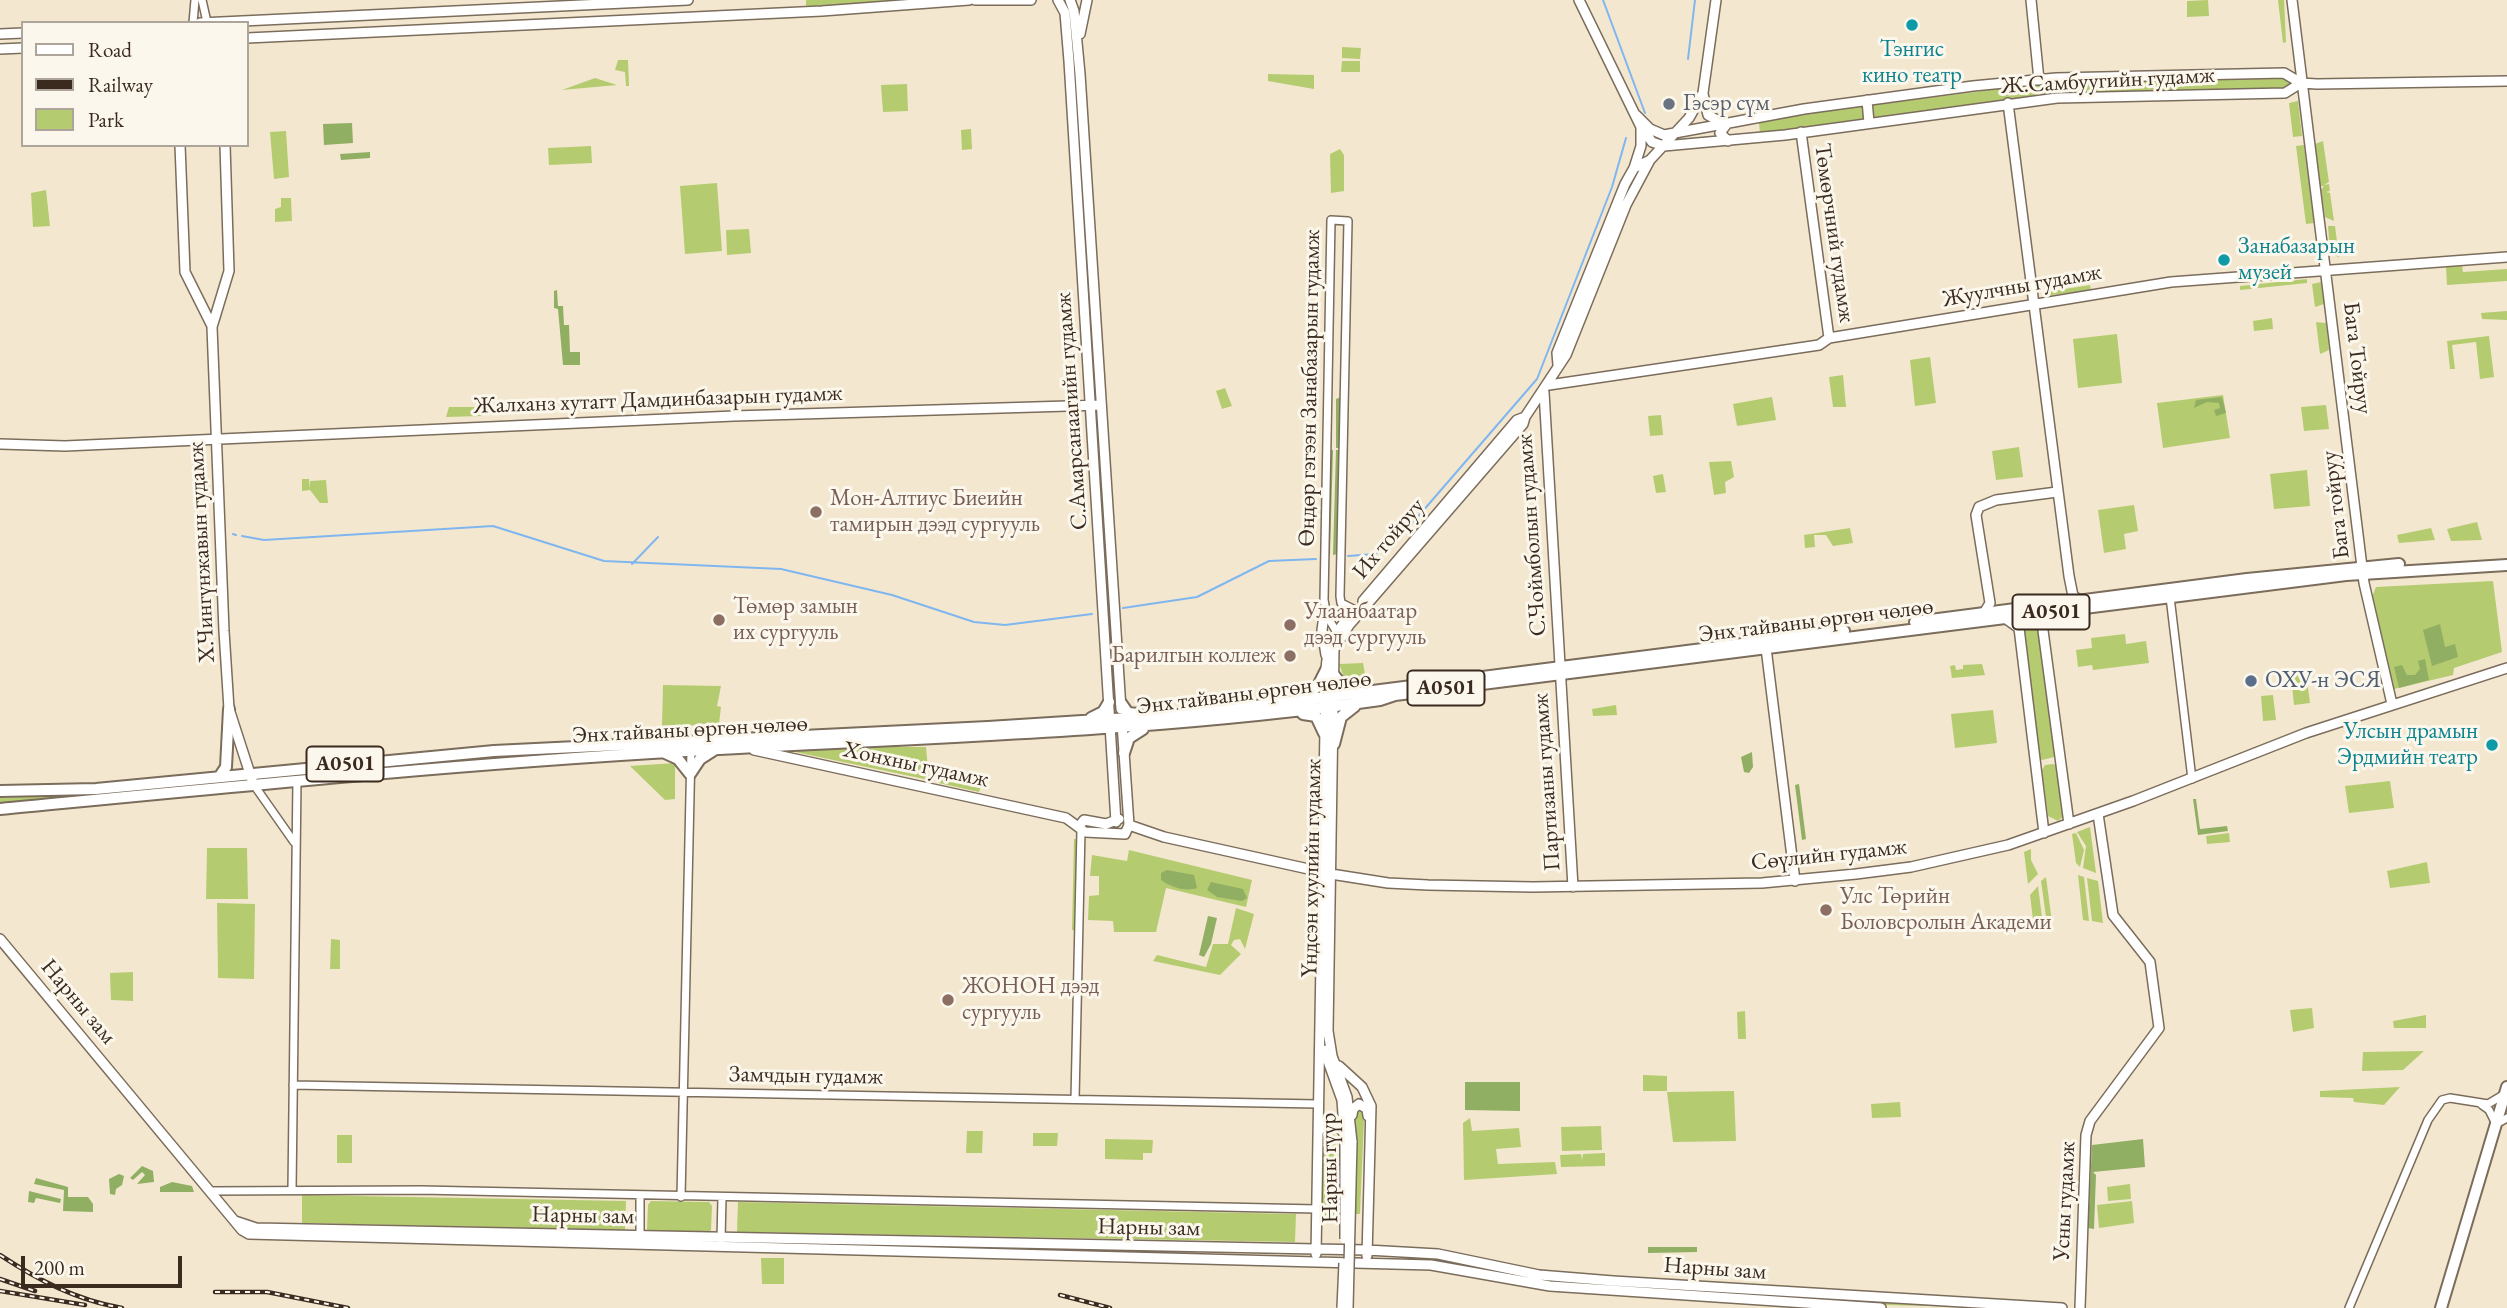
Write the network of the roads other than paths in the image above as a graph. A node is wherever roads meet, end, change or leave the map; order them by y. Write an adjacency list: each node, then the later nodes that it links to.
1 (195, 0): 16 (street)
2 (202, 0): 17 (street)
3 (688, 0): 15 (main road)
4 (772, 0): 14 (main road)
5 (967, 0): 14 (main road)
6 (975, 0): 7 (main road)
7 (1031, 0)
8 (1060, 0): 25 (main road); 50 (main road, С.Амарсанаагийн гудамж)
9 (1087, 0): 25 (main road)
10 (1579, 0): 34 (main road)
11 (1716, 0): 30 (main road)
12 (2031, 0): 27 (main road)
13 (2292, 0): 29 (main road, Бага Тойруу)
14 (773, 13): 19 (main road)
15 (412, 14): 18 (main road); 19 (main road)
16 (193, 21)
17 (207, 21)
18 (248, 21)
19 (410, 30): 22 (main road)
20 (21, 33): 21 (main road)
21 (0, 34)
22 (248, 38)
23 (21, 48): 24 (main road)
24 (0, 49)
25 (1078, 50): 50 (main road, С.Амарсанаагийн гудамж)
26 (2118, 77): 27 (main road, Ж.Самбуугийн гудамж); 29 (main road, Ж.Самбуугийн гудамж); 31 (main road)
27 (2039, 80): 32 (main road, Ж.Самбуугийн гудамж)
28 (2507, 81): 29 (main road, Ж.Самбуугийн гудамж)
29 (2301, 83): 31 (main road, Ж.Самбуугийн гудамж); 48 (main road, Бага Тойруу)
30 (1703, 93): 36 (main road); 39 (main road)
31 (2118, 96): 33 (main road, Ж.Самбуугийн гудамж)
32 (1867, 100): 35 (main road); 36 (main road, Ж.Самбуугийн гудамж)
33 (2008, 103): 35 (main road, Ж.Самбуугийн гудамж); 49 (main road)
34 (1636, 115): 37 (main road); 39 (main road)
35 (1869, 123): 38 (main road, Ж.Самбуугийн гудамж)
36 (1727, 125): 39 (main road, Ж.Самбуугийн гудамж); 40 (main road)
37 (1641, 127): 42 (main road); 46 (main road)
38 (1801, 132): 40 (main road, Ж.Самбуугийн гудамж); 52 (main road, Төмөрчний гудамж)
39 (1674, 134): 42 (main road, Их тойруу)
40 (1728, 141): 41 (main road, Ж.Самбуугийн гудамж)
41 (1695, 143): 42 (main road, Ж.Самбуугийн гудамж); 45 (main road)
42 (1664, 146): 45 (main road, Их тойруу)
43 (180, 147): 51 (main road, Х.Чингүнжавын гудамж)
44 (225, 147): 51 (main road, Х.Чингүнжавын гудамж)
45 (1650, 160): 46 (main road, Их тойруу); 53 (main road, Их тойруу)
46 (1634, 169): 53 (main road, Их тойруу)
47 (2507, 257): 48 (main road, Жуулчны гудамж)
48 (2326, 270): 49 (main road, Жуулчны гудамж); 57 (main road, Бага Тойруу)
49 (2033, 304): 52 (main road, Жуулчны гудамж); 60 (main road)
50 (1090, 310): 55 (main road, С.Амарсанаагийн гудамж)
51 (212, 327): 58 (main road, Х.Чингүнжавын гудамж)
52 (1829, 338): 54 (main road, Жуулчны гудамж)
53 (1558, 365): 54 (main road, Их тойруу)
54 (1546, 389): 56 (main road, Их тойруу); 77 (main road, С.Чоймболын гудамж)
55 (1096, 405): 58 (main road, Жалханз хутагт Дамдинбазарын гудамж); 82 (main road, С.Амарсанаагийн гудамж)
56 (1525, 417): 69 (main road, Их тойруу); 75 (main road, Их тойруу)
57 (2346, 431): 65 (main road, Бага тойруу)
58 (216, 440): 59 (main road, Жалханз хутагт Дамдинбазарын гудамж); 84 (main road, Х.Чингүнжавын гудамж)
59 (0, 444)
60 (2057, 492): 67 (main road); 71 (main road)
61 (1342, 557): 62 (street); 62 (street, Өндөр гэгээн Занабазарын гудамж); 69 (street, Өндөр гэгээн Занабазарын гудамж)
62 (1325, 558): 68 (street, Өндөр гэгээн Занабазарын гудамж)
63 (2507, 558): 65 (highway, Энх тайваны өргөн чөлөө / A0501)
64 (2507, 565): 65 (highway, Энх тайваны өргөн чөлөө / A0501)
65 (2363, 570): 66 (highway, Энх тайваны өргөн чөлөө / A0501); 67 (highway, Энх тайваны өргөн чөлөө / A0501); 83 (main road, Бага тойруу)
66 (2170, 597): 70 (highway, Энх тайваны өргөн чөлөө / A0501); 100 (street)
67 (2080, 600): 71 (highway, Энх тайваны өргөн чөлөө / A0501)
68 (1325, 609): 73 (street, Өндөр гэгээн Занабазарын гудамж); 75 (main road)
69 (1355, 610): 73 (main road, Их тойруу)
70 (2054, 611): 72 (highway, Энх тайваны өргөн чөлөө / A0501); 107 (main road)
71 (1984, 613): 74 (highway, Энх тайваны өргөн чөлөө / A0501)
72 (2005, 618): 74 (highway, Энх тайваны өргөн чөлөө / A0501); 110 (main road)
73 (1336, 631): 75 (main road, Их тойруу)
74 (1762, 645): 77 (highway, Энх тайваны өргөн чөлөө / A0501); 113 (main road)
75 (1329, 668): 78 (highway); 79 (highway); 80 (main road, Их тойруу)
76 (2507, 668): 83 (main road, Сөүлийн гудамж)
77 (1560, 670): 78 (highway, Энх тайваны өргөн чөлөө / A0501); 81 (highway, Энх тайваны өргөн чөлөө / A0501); 114 (main road, Партизаны гудамж)
78 (1393, 688): 80 (highway, Энх тайваны өргөн чөлөө / A0501)
79 (1302, 698): 80 (highway, Энх тайваны өргөн чөлөө / A0501); 86 (highway, Энх тайваны өргөн чөлөө / A0501)
80 (1329, 701): 81 (highway, Энх тайваны өргөн чөлөө / A0501); 85 (highway, Энх тайваны өргөн чөлөө / A0501); 90 (main road, Үндсэн хуулийн гудамж); 91 (main road, Үндсэн хуулийн гудамж)
81 (1362, 702): 91 (highway)
82 (1115, 703): 86 (highway); 87 (highway); 88 (main road, С.Амарсанаагийн гудамж)
83 (2392, 705): 100 (main road, Сөүлийн гудамж)
84 (229, 709): 97 (main road, Х.Чингүнжавын гудамж); 99 (highway)
85 (1283, 713): 89 (highway, Энх тайваны өргөн чөлөө / A0501); 90 (highway)
86 (1166, 715): 88 (highway, Энх тайваны өргөн чөлөө / A0501)
87 (1080, 720): 88 (highway, Энх тайваны өргөн чөлөө / A0501); 92 (highway, Энх тайваны өргөн чөлөө / A0501)
88 (1116, 724): 89 (highway, Энх тайваны өргөн чөлөө / A0501); 93 (highway, Энх тайваны өргөн чөлөө / A0501); 96 (main road, С.Амарсанаагийн гудамж); 106 (main road, С.Амарсанаагийн гудамж)
89 (1149, 727): 96 (highway)
90 (1324, 733): 112 (main road, Үндсэн хуулийн гудамж)
91 (1334, 744): 112 (main road, Үндсэн хуулийн гудамж)
92 (691, 746): 94 (highway, Энх тайваны өргөн чөлөө / A0501); 95 (highway, Энх тайваны өргөн чөлөө / A0501); 97 (highway, Энх тайваны өргөн чөлөө / A0501); 98 (street)
93 (742, 748): 94 (highway, Энх тайваны өргөн чөлөө / A0501); 109 (main road, Хонхны гудамж)
94 (716, 749): 98 (highway)
95 (662, 752): 98 (highway); 101 (highway, Энх тайваны өргөн чөлөө / A0501)
96 (1125, 753): 108 (main road, С.Амарсанаагийн гудамж)
97 (250, 773): 99 (highway, Энх тайваны өргөн чөлөө / A0501); 102 (main road, Х.Чингүнжавын гудамж)
98 (690, 774): 121 (street)
99 (220, 776): 103 (highway, Энх тайваны өргөн чөлөө / A0501)
100 (2192, 779): 105 (main road, Сөүлийн гудамж)
101 (297, 780): 102 (highway, Энх тайваны өргөн чөлөө / A0501); 111 (street)
102 (254, 785): 104 (highway, Энх тайваны өргөн чөлөө / A0501); 111 (street)
103 (0, 791)
104 (0, 809)
105 (2098, 814): 107 (main road, Сөүлийн гудамж); 149 (main road, Усны гудамж)
106 (1116, 821): 108 (main road, Сөүлийн гудамж); 109 (main road, Сөүлийн гудамж)
107 (2069, 824): 110 (main road, Сөүлийн гудамж)
108 (1127, 827): 109 (main road, Сөүлийн гудамж); 112 (main road, Сөүлийн гудамж)
109 (1081, 828): 122 (street)
110 (2044, 833): 113 (main road, Сөүлийн гудамж)
111 (295, 843): 119 (street)
112 (1326, 873): 114 (main road, Сөүлийн гудамж); 116 (main road, Үндсэн хуулийн гудамж); 117 (main road, Үндсэн хуулийн гудамж)
113 (1795, 881): 114 (main road, Сөүлийн гудамж)
114 (1573, 887)
115 (0, 939): 131 (main road, Нарны зам)
116 (1321, 1013): 118 (main road); 124 (main road)
117 (1328, 1031): 118 (main road, Нарны гүүр)
118 (1330, 1061): 126 (main road, Нарны гүүр); 127 (main road); 129 (main road, Нарны гүүр)
119 (293, 1085): 121 (street, Замчдын гудамж); 130 (street)
120 (2506, 1093): 123 (street); 125 (highway)
121 (682, 1094): 122 (street, Замчдын гудамж); 133 (street)
122 (1075, 1099): 124 (street, Замчдын гудамж)
123 (2478, 1103): 125 (street); 150 (street)
124 (1318, 1104): 128 (main road)
125 (2502, 1121): 151 (highway)
126 (1351, 1124): 127 (main road); 129 (main road, Нарны гүүр)
127 (1370, 1128): 139 (main road)
128 (1317, 1136): 129 (main road); 135 (main road)
129 (1348, 1142): 146 (main road, Нарны гүүр, bridge); 147 (main road, Нарны гүүр, bridge)
130 (292, 1190): 131 (street); 132 (street)
131 (210, 1191): 136 (main road, Нарны зам)
132 (640, 1196): 133 (street); 136 (street)
133 (681, 1197): 134 (street)
134 (722, 1198): 135 (street); 137 (street)
135 (1317, 1209): 138 (main road)
136 (640, 1240): 137 (main road, Нарны зам)
137 (721, 1242): 138 (main road, Нарны зам); 140 (main road, Нарны зам)
138 (1316, 1250): 139 (main road, Нарны зам); 140 (main road)
139 (1367, 1250): 141 (main road); 142 (main road, Нарны зам)
140 (1316, 1261): 141 (main road, Нарны зам)
141 (1367, 1263): 143 (main road, Нарны зам)
142 (1638, 1282): 143 (main road); 144 (main road, Нарны зам)
143 (1620, 1291): 145 (main road, Нарны зам)
144 (1879, 1303): 145 (main road); 148 (main road, Нарны зам)
145 (1858, 1307)
146 (1342, 1308)
147 (1348, 1308)
148 (2062, 1308)
149 (2080, 1308)
150 (2349, 1308)
151 (2441, 1308)

